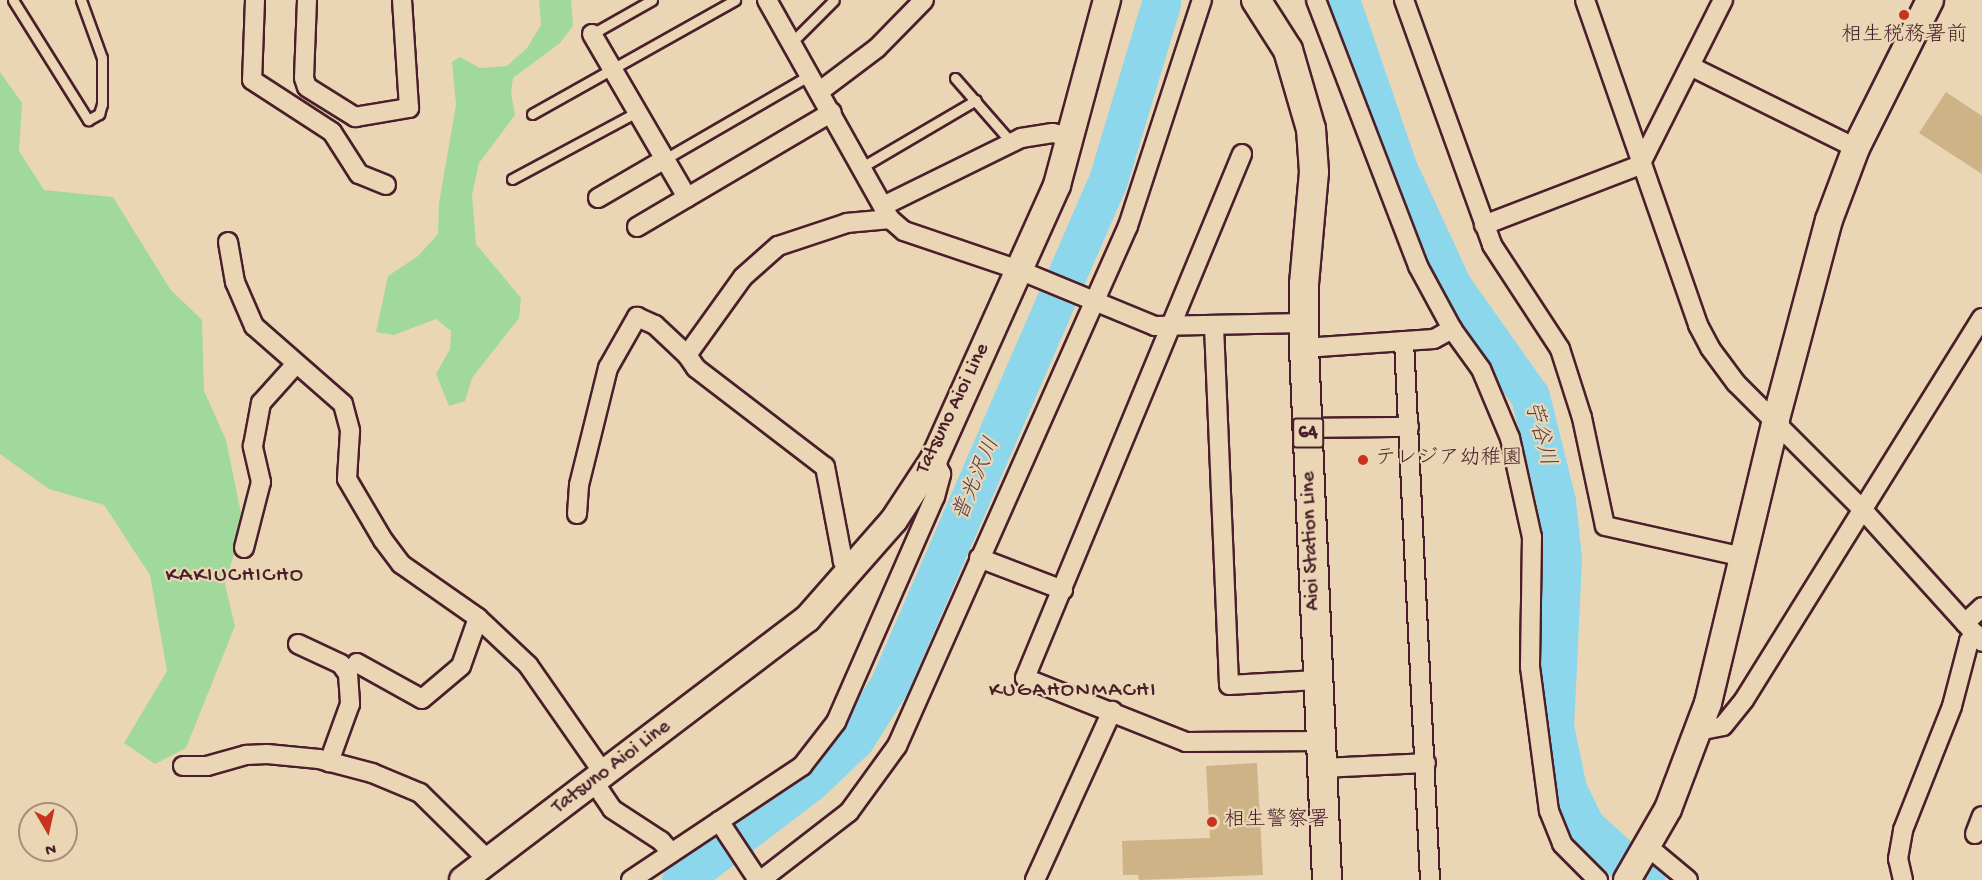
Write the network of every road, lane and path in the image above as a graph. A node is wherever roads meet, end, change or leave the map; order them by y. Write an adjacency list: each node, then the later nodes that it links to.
1 (13, 0): 2 (lane)
2 (81, 0)
3 (255, 0): 38 (street)
4 (307, 0): 5 (street)
5 (402, 0)
6 (652, 0): 19 (lane)
7 (735, 0): 22 (lane)
8 (767, 0): 20 (street)
9 (834, 0): 20 (lane)
10 (924, 0): 25 (street)
11 (1107, 0): 30 (main road, Tatsuno Aioi Line)
12 (1202, 0): 46 (street)
13 (1256, 0): 51 (main road, Aioi Station Line / 64)
14 (1316, 0): 50 (street)
15 (1404, 0): 42 (street)
16 (1585, 0): 35 (street)
17 (1723, 0): 21 (street)
18 (1930, 0): 32 (main road)
19 (592, 34): 22 (street)
20 (792, 42): 23 (street)
21 (1690, 66): 32 (street); 35 (street)
22 (613, 71): 27 (street); 29 (lane)
23 (810, 75): 25 (street); 34 (lane)
24 (956, 78): 26 (lane)
25 (820, 91): 28 (street)
26 (976, 100): 31 (lane); 36 (lane)
27 (637, 112): 34 (street); 37 (lane)
28 (832, 112): 36 (street); 39 (street)
29 (532, 114)
30 (1071, 137): 31 (street); 45 (main road, Tatsuno Aioi Line)
31 (1012, 143): 41 (street)
32 (1856, 148): 55 (main road)
33 (1242, 154): 49 (street)
34 (665, 159): 39 (street); 40 (street)
35 (1640, 165): 42 (street); 55 (street)
36 (862, 167): 41 (street)
37 (512, 179)
38 (386, 185)
39 (687, 197): 43 (street)
40 (598, 198)
41 (887, 212): 45 (street); 53 (street)
42 (1484, 225): 62 (street)
43 (637, 227)
44 (228, 242): 54 (street)
45 (1026, 273): 46 (street); 58 (main road, Tatsuno Aioi Line)
46 (1092, 301): 49 (street); 63 (street)
47 (1982, 318): 59 (street)
48 (1214, 326): 49 (street); 51 (street); 71 (street)
49 (1170, 328): 65 (street)
50 (1452, 329): 52 (street); 91 (street)
51 (1304, 335): 52 (street); 57 (main road, Aioi Station Line / 64)
52 (1404, 341): 56 (street)
53 (687, 355): 60 (street); 64 (street)
54 (296, 364): 61 (street); 67 (street)
55 (1776, 419): 59 (street); 62 (main road)
56 (1409, 427): 57 (street); 76 (street)
57 (1307, 428): 71 (main road, Aioi Station Line / 64)
58 (934, 459): 64 (main road, Tatsuno Aioi Line); 80 (street)
59 (1862, 509): 68 (street); 73 (street)
60 (578, 514)
61 (244, 548)
62 (1744, 557): 73 (main road)
63 (979, 558): 65 (street); 85 (street)
64 (854, 569): 78 (main road, Tatsuno Aioi Line)
65 (1064, 590): 72 (street)
66 (1982, 607): 68 (street)
67 (478, 618): 70 (street); 78 (street)
68 (1974, 633): 94 (street)
69 (298, 644): 75 (street)
70 (357, 663)
71 (1317, 680): 74 (main road, Aioi Station Line / 64)
72 (1112, 711): 74 (street); 88 (street)
73 (1698, 731): 82 (main road)
74 (1321, 754): 76 (street); 89 (main road, Aioi Station Line / 64)
75 (330, 762): 77 (street); 84 (street)
76 (1426, 763): 90 (street)
77 (183, 766)
78 (599, 778): 83 (street); 84 (main road, Tatsuno Aioi Line)
79 (1982, 816): 81 (street)
80 (721, 825): 83 (street); 85 (street)
81 (1975, 834)
82 (1645, 849): 92 (main road); 93 (street)
83 (671, 852): 87 (street)
84 (489, 861): 86 (main road, Tatsuno Aioi Line)
85 (757, 876)
86 (464, 880)
87 (631, 880)
88 (1035, 880)
89 (1327, 880)
90 (1430, 880)
91 (1598, 880)
92 (1627, 880)
93 (1688, 880)
94 (1902, 880)

